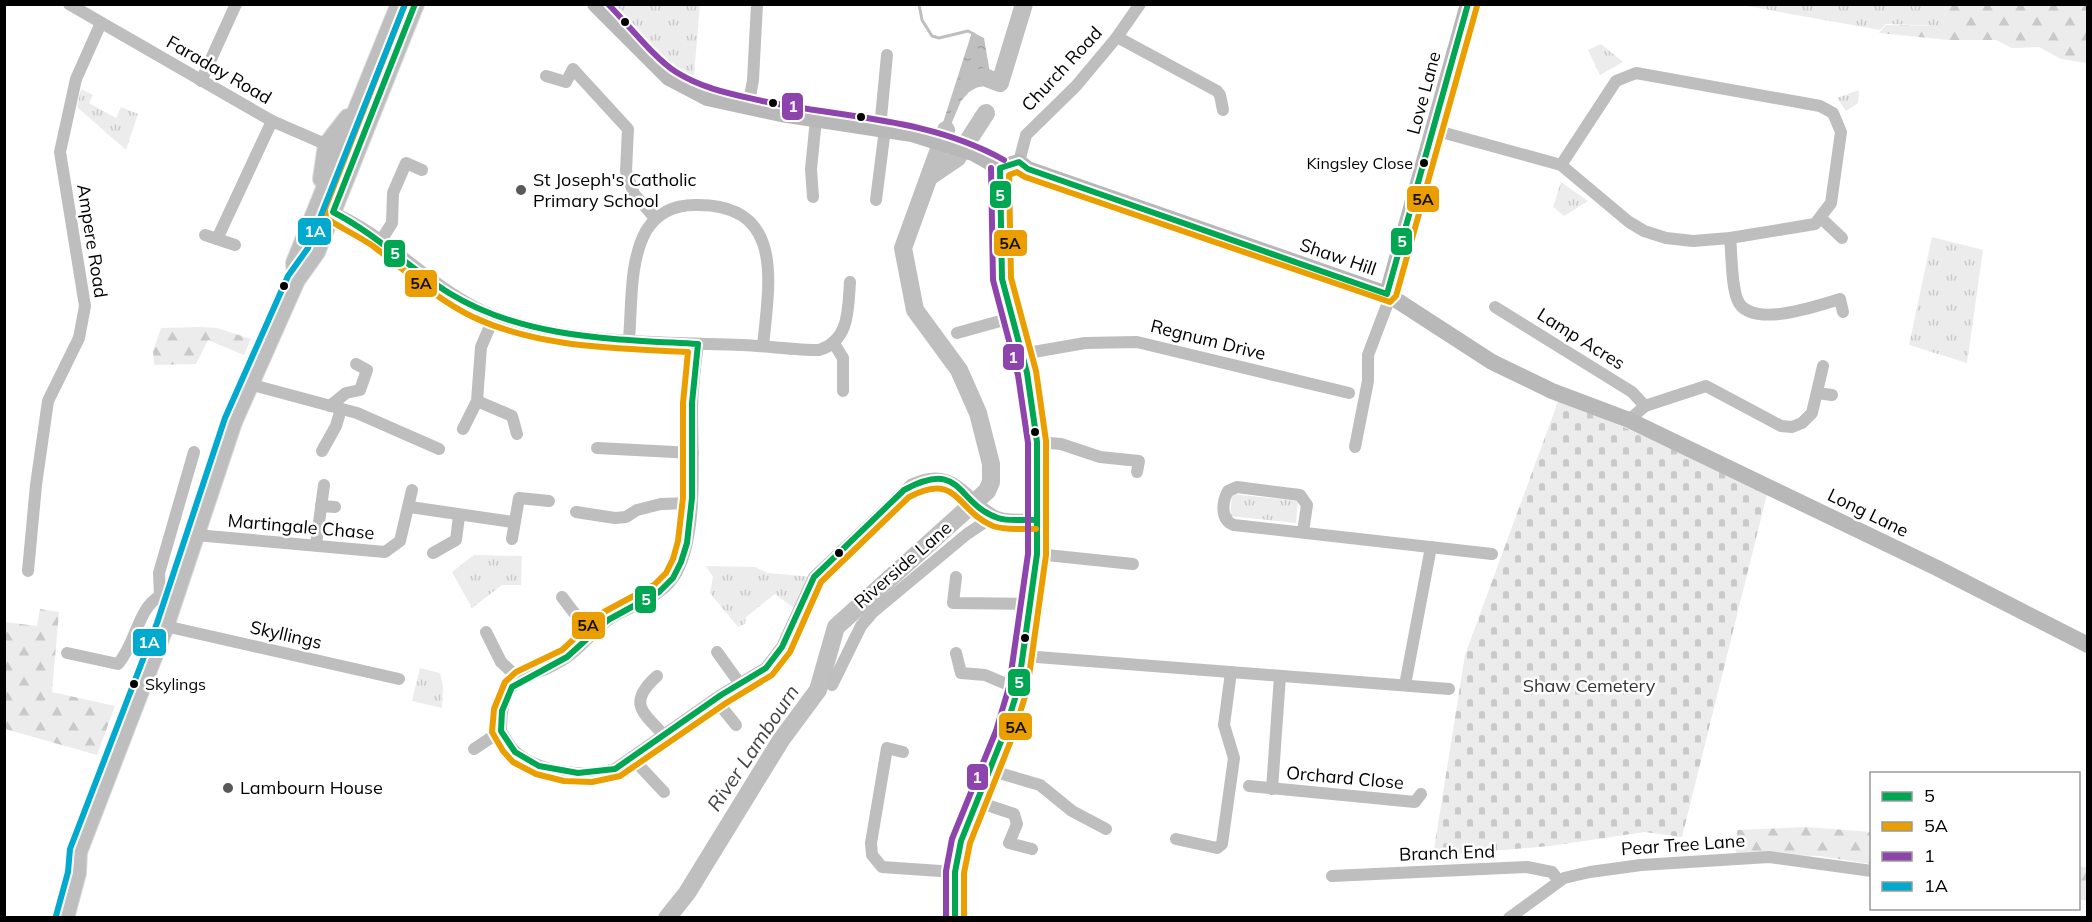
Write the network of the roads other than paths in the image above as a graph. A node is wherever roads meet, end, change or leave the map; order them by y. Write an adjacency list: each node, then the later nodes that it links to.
1 (69, 4): 9 (street, Faraday Road)
2 (236, 4): 13 (street)
3 (400, 4): 20 (main road)
4 (415, 4): 20 (main road)
5 (595, 4): 14 (main road)
6 (758, 4): 14 (street)
7 (1140, 4): 10 (street, Church Road)
8 (1468, 4): 19 (main road, Love Lane)
9 (100, 23): 13 (street, Faraday Road); 94 (street, Ampere Road)
10 (1117, 37): 15 (street); 21 (street, Church Road)
11 (887, 55): 18 (street)
12 (546, 76): 28 (street)
13 (201, 81): 17 (street, Faraday Road)
14 (748, 108): 16 (main road)
15 (1223, 110)
16 (816, 119): 18 (main road); 25 (street)
17 (272, 122): 20 (street, Faraday Road); 33 (street)
18 (883, 128): 23 (main road); 26 (street)
19 (1434, 130): 22 (street); 37 (main road, Love Lane)
20 (341, 151): 27 (main road)
21 (1019, 162): 23 (main road); 37 (main road, Shaw Hill)
22 (1561, 165): 29 (street); 31 (street)
23 (1000, 168): 41 (main road)
24 (422, 170): 34 (street)
25 (813, 197)
26 (876, 200)
27 (325, 210): 34 (street); 50 (main road)
28 (655, 218): 43 (street); 46 (street)
29 (1821, 218): 31 (street); 32 (street)
30 (205, 235): 33 (street)
31 (1730, 238): 39 (street)
32 (1842, 238)
33 (218, 239): 35 (street)
34 (380, 242): 40 (street)
35 (235, 245)
36 (850, 282): 44 (street)
37 (1387, 294): 60 (main road, Shaw Hill); 64 (street)
38 (1496, 307): 57 (street, Lamp Acres)
39 (1843, 312)
40 (494, 317): 43 (street); 55 (street)
41 (1011, 318): 42 (street); 47 (main road)
42 (957, 333)
43 (629, 339): 45 (street)
44 (833, 342): 46 (street); 51 (street)
45 (698, 344): 46 (street); 69 (street)
46 (763, 346)
47 (1022, 354): 52 (street, Regnum Drive); 63 (main road)
48 (356, 364): 58 (street)
49 (1822, 366): 53 (street)
50 (249, 384): 58 (street); 86 (main road)
51 (843, 391)
52 (1349, 393)
53 (1817, 393): 54 (street); 57 (street)
54 (1832, 395)
55 (477, 401): 59 (street); 61 (street)
56 (521, 405): 59 (street)
57 (1645, 406): 60 (street)
58 (331, 407): 66 (street); 67 (street)
59 (512, 416): 62 (street)
60 (1629, 420): 102 (main road, Long Lane)
61 (463, 429)
62 (517, 434)
63 (1037, 442): 70 (street); 82 (main road)
64 (1355, 447)
65 (597, 448): 69 (street)
66 (439, 449)
67 (322, 451)
68 (194, 452): 96 (street)
69 (693, 453): 74 (street)
70 (1137, 472)
71 (324, 485): 75 (street)
72 (412, 490): 77 (street, Martingale Chase)
73 (549, 501): 83 (street)
74 (692, 503): 81 (street); 101 (street)
75 (321, 506): 76 (street); 88 (street)
76 (335, 507)
77 (410, 507): 80 (street); 88 (street, Martingale Chase)
78 (576, 512): 81 (street)
79 (991, 514): 82 (street); 112 (street); 113 (street, Riverside Lane)
80 (459, 516): 83 (street); 90 (street)
81 (600, 516): 84 (street)
82 (1036, 520): 91 (main road)
83 (513, 522): 87 (street)
84 (598, 530)
85 (1303, 532): 85 (street); 89 (street)
86 (196, 535): 88 (street, Martingale Chase); 96 (main road)
87 (512, 540)
88 (316, 546)
89 (1431, 547): 92 (street); 114 (street)
90 (433, 553)
91 (1037, 554): 93 (street); 98 (main road)
92 (1492, 554)
93 (1133, 564)
94 (28, 571)
95 (956, 577): 98 (street)
96 (167, 597): 99 (main road); 105 (street)
97 (562, 597): 101 (street)
98 (1032, 604): 106 (main road)
99 (165, 626): 110 (street, Skyllings); 133 (main road)
100 (486, 632): 111 (street)
101 (591, 635): 111 (street)
102 (2088, 645)
103 (717, 652): 112 (street)
104 (956, 652): 115 (street)
105 (67, 653)
106 (1024, 656): 107 (street); 115 (main road)
107 (1231, 672): 109 (street); 131 (street)
108 (657, 676): 120 (street)
109 (1280, 676): 114 (street); 126 (street, Orchard Close)
110 (399, 679)
111 (520, 680): 119 (street)
112 (740, 684): 117 (street)
113 (832, 685)
114 (1405, 685): 116 (street)
115 (1018, 689): 124 (main road)
116 (1449, 689)
117 (715, 699): 118 (street); 120 (street)
118 (736, 725)
119 (501, 731): 121 (street); 123 (street)
120 (665, 736): 123 (street)
121 (474, 749)
122 (903, 752): 135 (street)
123 (632, 758): 127 (street)
124 (989, 770): 128 (main road); 130 (street)
125 (1249, 786): 126 (street, Orchard Close)
126 (1272, 789): 129 (street, Orchard Close)
127 (664, 792)
128 (975, 801): 132 (street); 135 (main road)
129 (1419, 802)
130 (1106, 830)
131 (1176, 839)
132 (1032, 849)
133 (78, 852): 138 (main road); 139 (main road)
134 (1870, 871): 137 (street, Pear Tree Lane)
135 (955, 872): 140 (main road)
136 (1332, 876): 137 (street, Branch End)
137 (1559, 881): 141 (street, Pear Tree Lane)
138 (60, 918)
139 (65, 918)
140 (955, 918)
141 (1509, 918)

